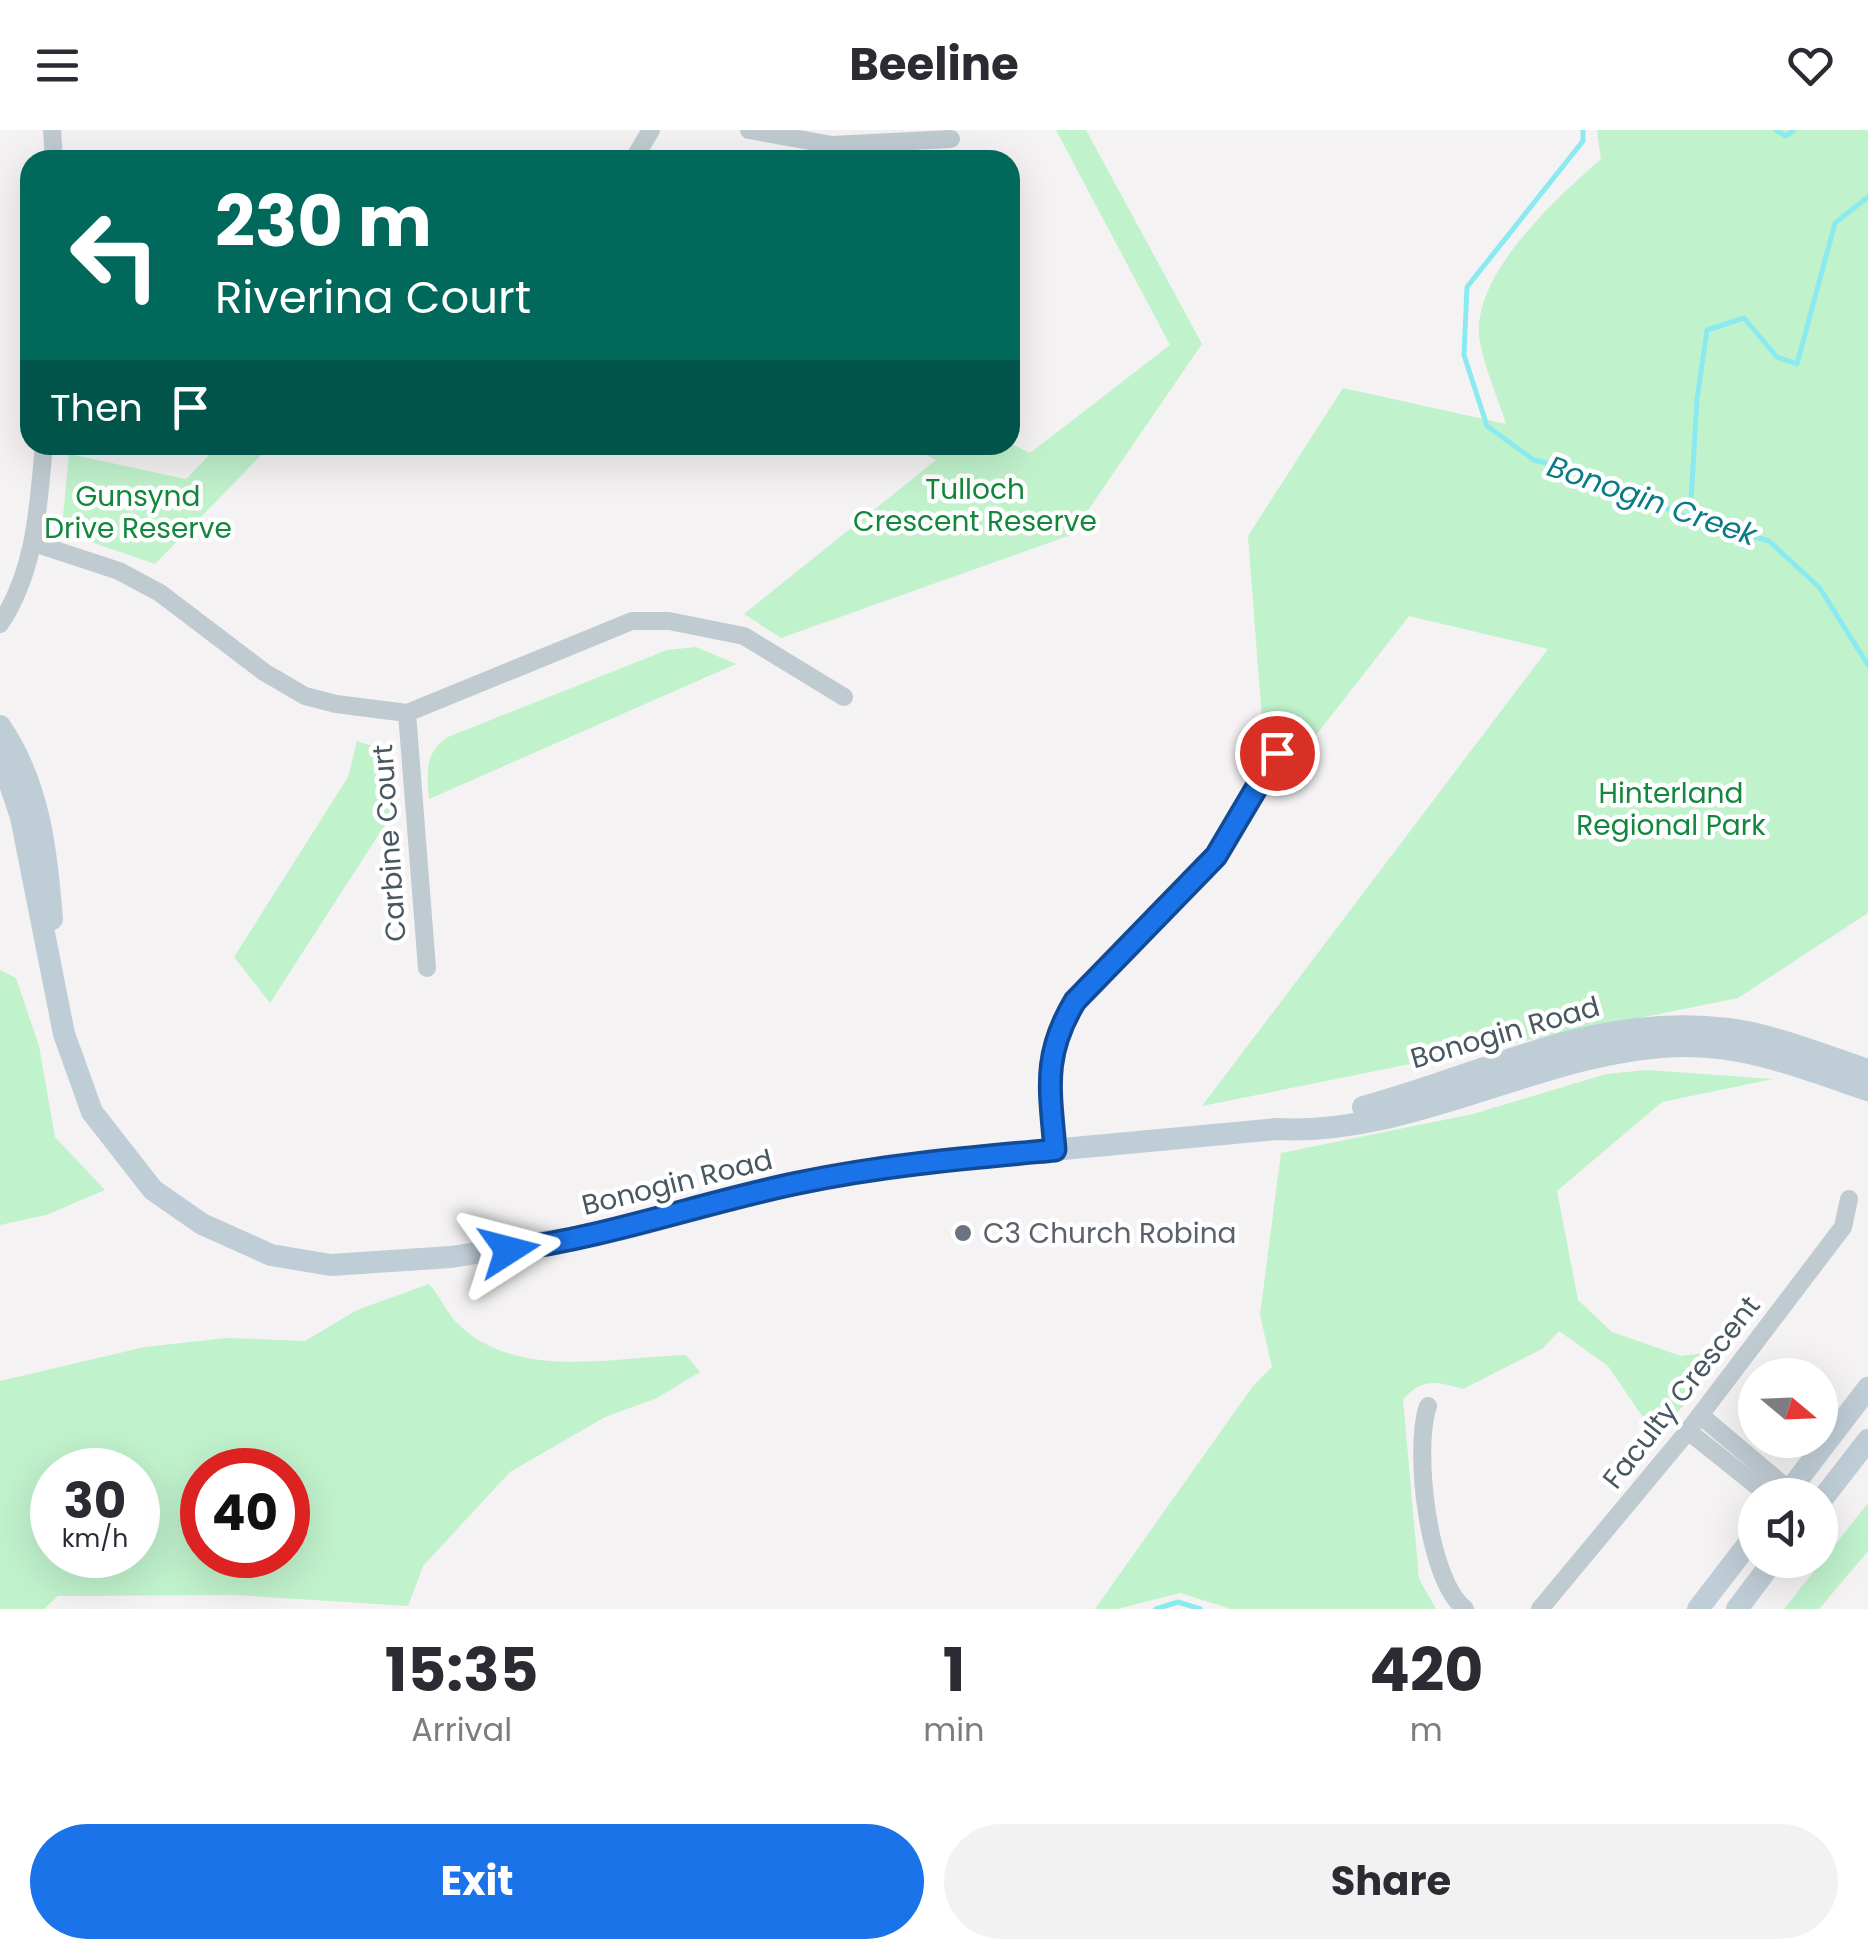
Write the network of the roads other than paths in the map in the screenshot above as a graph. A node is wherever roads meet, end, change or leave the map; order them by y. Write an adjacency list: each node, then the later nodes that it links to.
1 (749, 130): 2 (street)
2 (950, 139)
3 (43, 455): 4 (street)
4 (34, 544): 5 (street); 7 (street)
5 (0, 624)
6 (844, 697): 7 (street)
7 (407, 713): 11 (street, Carbine Court)
8 (0, 726): 12 (street, Bonogin Road)
9 (1277, 753): 18 (street)
10 (0, 755): 12 (street, Bonogin Road)
11 (426, 968)
12 (54, 992): 18 (street, Bonogin Road)
13 (1634, 1049): 14 (street); 16 (street, Bonogin Road); 17 (street, Bonogin Road)
14 (1494, 1061): 15 (street, Bonogin Road); 17 (street, Bonogin Road)
15 (1868, 1070)
16 (1868, 1090)
17 (1277, 1129): 18 (street, Bonogin Road)
18 (1055, 1150)
19 (1848, 1199): 22 (street, Faculty Crescent)
20 (1868, 1388): 27 (street)
21 (1428, 1406): 31 (street)
22 (1700, 1415): 23 (street, Faculty Crescent); 26 (street)
23 (1688, 1430): 25 (street); 32 (street, Faculty Crescent)
24 (1868, 1440): 28 (street)
25 (1761, 1478)
26 (1768, 1478)
27 (1798, 1478)
28 (1838, 1479)
29 (1738, 1557): 33 (street)
30 (1760, 1578): 34 (street)
31 (1465, 1609)
32 (1540, 1609)
33 (1698, 1609)
34 (1737, 1609)

